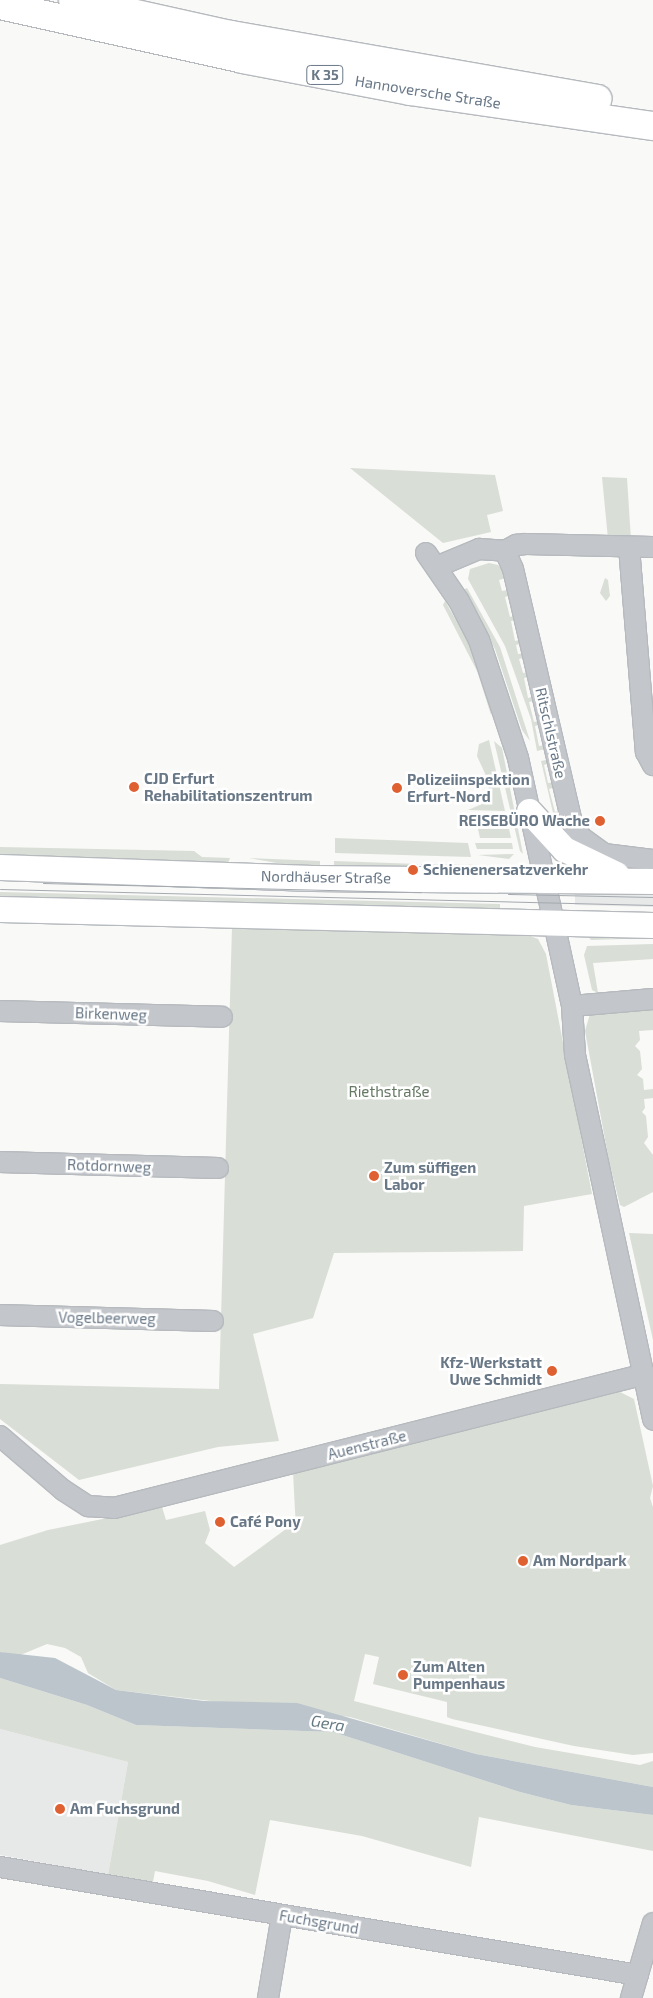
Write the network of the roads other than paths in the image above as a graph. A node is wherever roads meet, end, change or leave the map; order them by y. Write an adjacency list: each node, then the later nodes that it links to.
1 (73, 0): 3 (highway, Hannoversche Straße / K 35)
2 (0, 5): 4 (highway, Hannoversche Straße / K 35)
3 (653, 108)
4 (653, 126)
5 (629, 547): 6 (street); 7 (street); 8 (street)
6 (653, 547)
7 (505, 551): 9 (street); 11 (street, Ritschlstraße)
8 (653, 765)
9 (529, 812): 11 (main road); 12 (street)
10 (0, 867): 12 (main road, Nordhäuser Straße)
11 (650, 874): 12 (main road, Nordhäuser Straße)
12 (543, 879): 14 (street)
13 (0, 909): 14 (main road)
14 (554, 922): 15 (main road); 17 (street)
15 (653, 925)
16 (653, 999): 17 (street)
17 (572, 1006): 24 (street)
18 (0, 1011): 19 (street, Birkenweg)
19 (222, 1017)
20 (0, 1162): 21 (street, Rotdornweg)
21 (218, 1168)
22 (0, 1316): 23 (street, Vogelbeerweg)
23 (213, 1321)
24 (645, 1374): 25 (street); 26 (street, Auenstraße)
25 (653, 1420)
26 (0, 1436)
27 (0, 1868): 28 (street, Fuchsgrund)
28 (282, 1915): 30 (street, Fuchsgrund); 31 (street)
29 (653, 1923): 30 (street)
30 (638, 1975): 32 (street)
31 (268, 1998)
32 (631, 1998)

